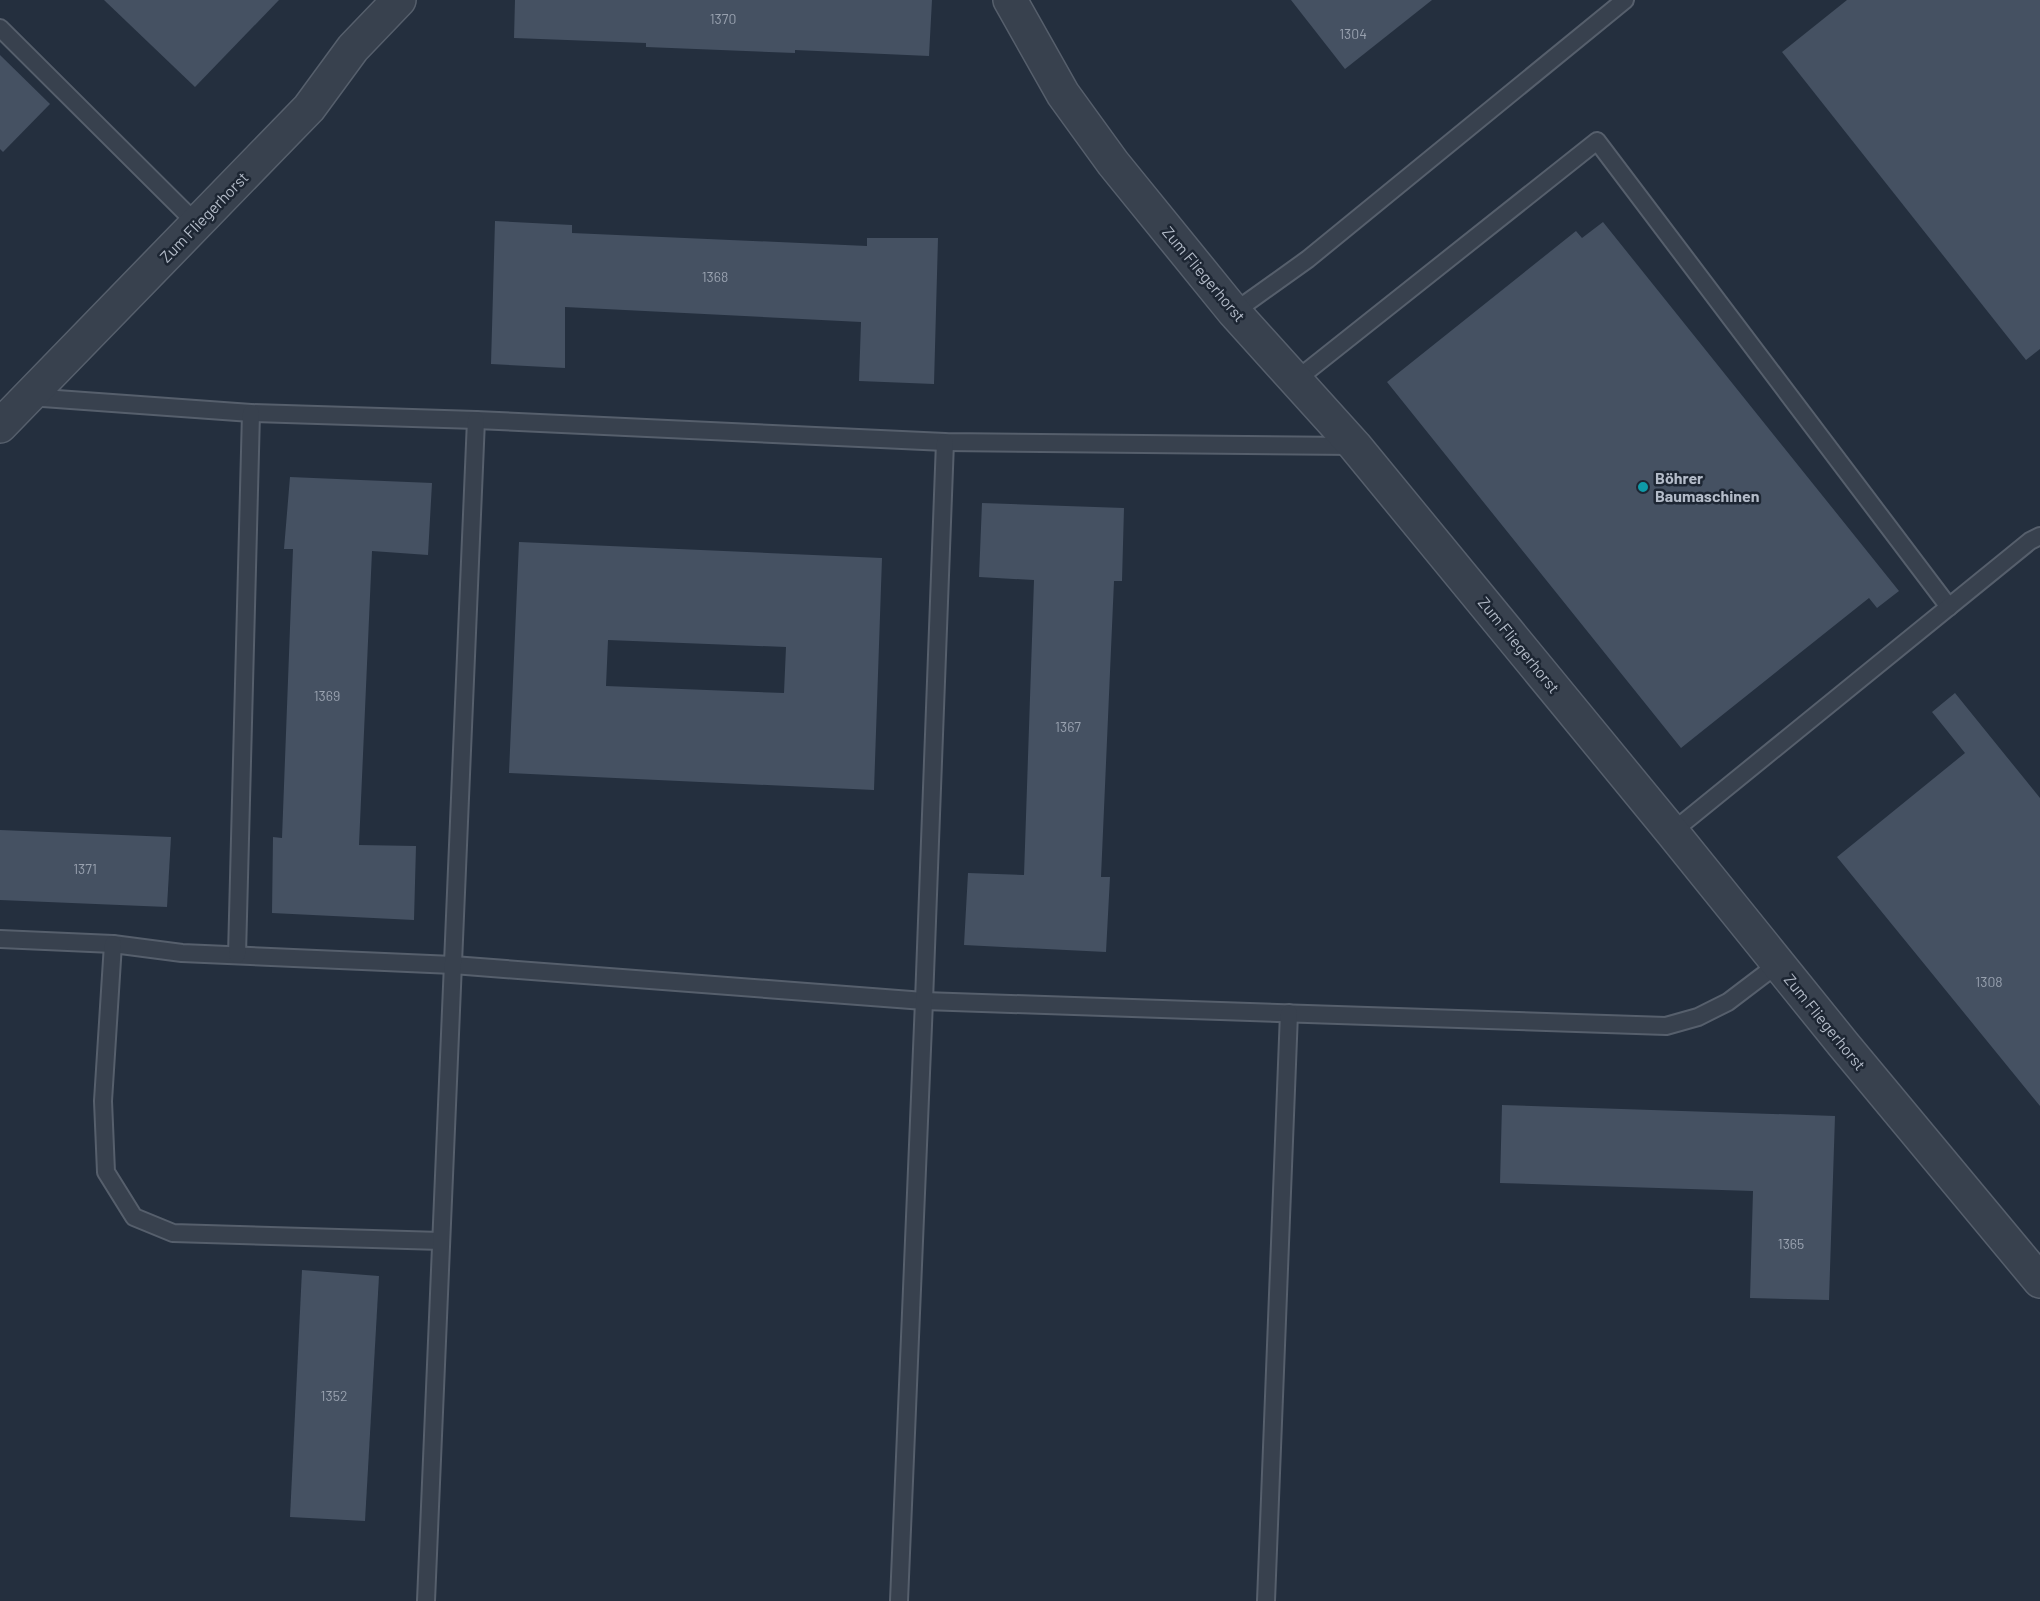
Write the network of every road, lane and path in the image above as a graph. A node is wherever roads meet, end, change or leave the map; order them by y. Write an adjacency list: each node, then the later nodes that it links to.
1 (399, 0): 5 (street, Zum Fliegerhorst)
2 (1010, 0): 6 (street, Zum Fliegerhorst)
3 (1625, 0): 6 (lane)
4 (0, 28): 5 (lane)
5 (197, 224): 8 (street, Zum Fliegerhorst)
6 (1234, 312): 7 (street, Zum Fliegerhorst)
7 (1296, 380): 13 (street, Zum Fliegerhorst); 15 (lane)
8 (29, 397): 9 (lane); 11 (street, Zum Fliegerhorst)
9 (251, 413): 10 (lane); 19 (lane)
10 (476, 420): 12 (lane); 21 (lane)
11 (0, 426)
12 (945, 442): 13 (lane); 22 (lane)
13 (1356, 446): 16 (street, Zum Fliegerhorst)
14 (2040, 537): 15 (lane)
15 (1949, 607): 16 (lane)
16 (1672, 832): 20 (street, Zum Fliegerhorst)
17 (0, 939): 18 (lane)
18 (113, 944): 19 (lane); 24 (lane)
19 (237, 955): 21 (lane)
20 (1778, 964): 23 (lane); 25 (street, Zum Fliegerhorst)
21 (453, 965): 22 (lane); 24 (lane)
22 (924, 1001): 23 (lane); 27 (lane)
23 (1289, 1013): 28 (lane)
24 (441, 1241): 26 (lane)
25 (2040, 1281)
26 (426, 1601)
27 (899, 1601)
28 (1266, 1601)

